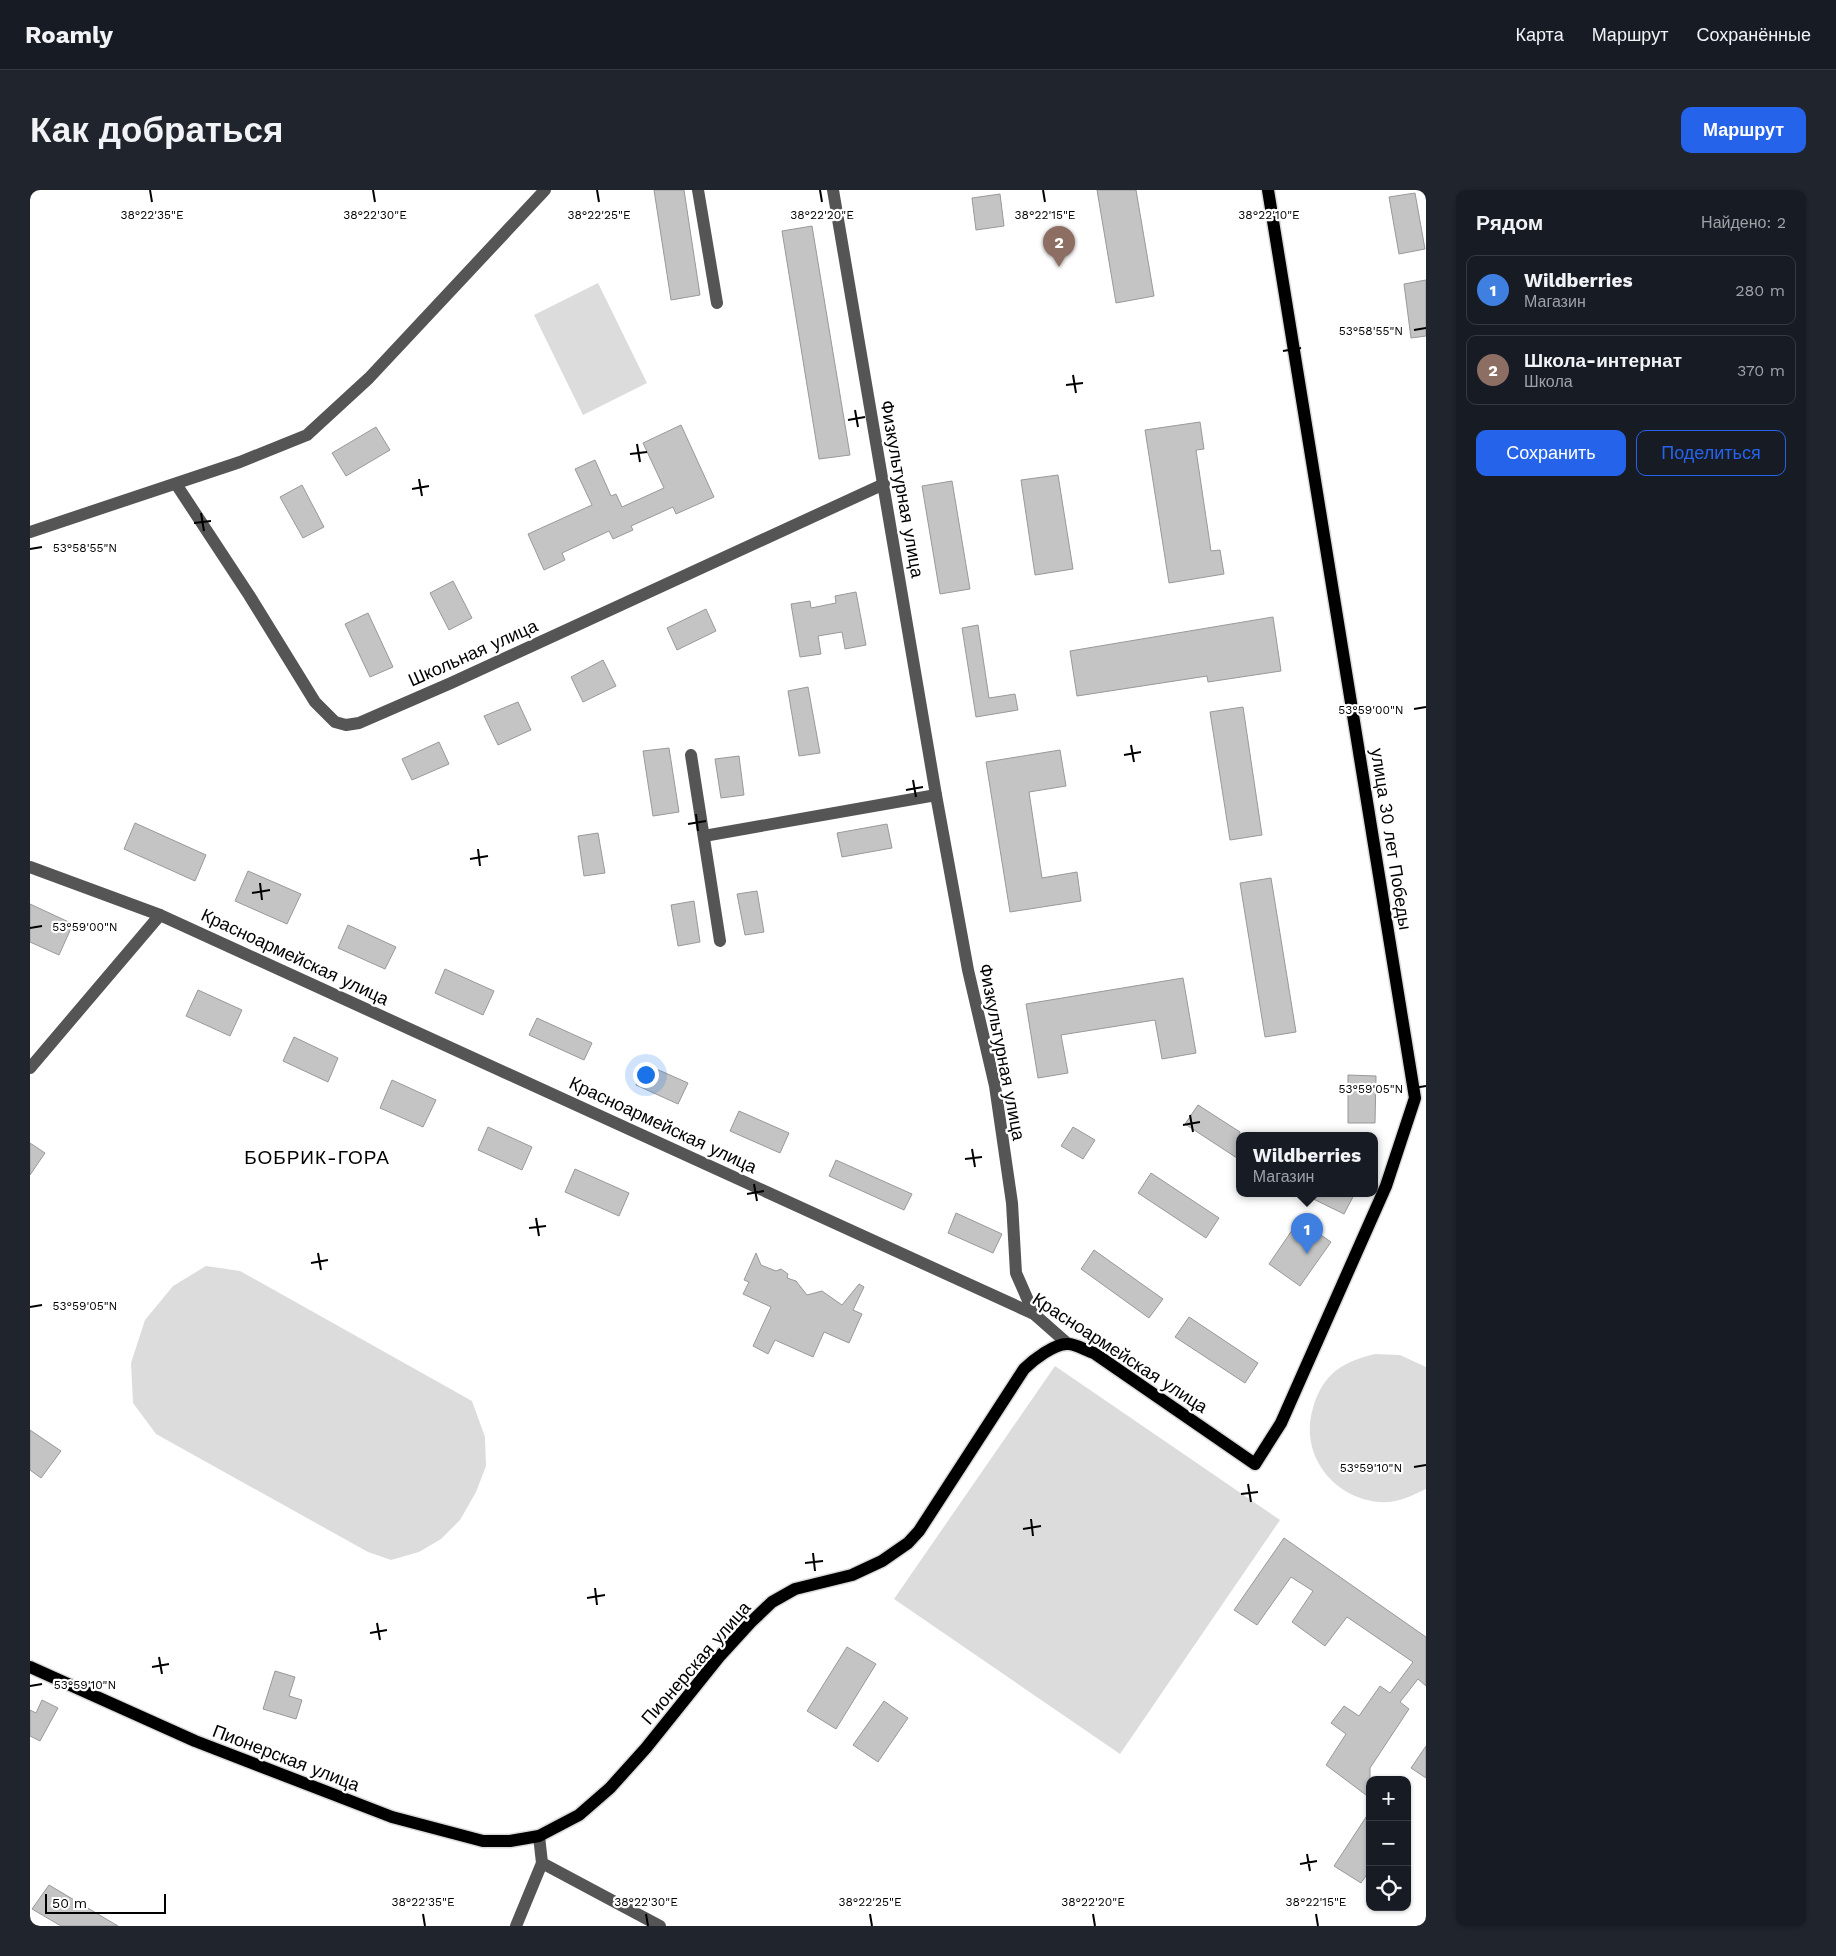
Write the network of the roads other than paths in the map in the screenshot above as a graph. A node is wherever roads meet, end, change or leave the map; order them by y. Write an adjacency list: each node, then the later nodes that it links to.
1 (545, 190): 6 (street)
2 (698, 190): 5 (street)
3 (833, 190): 7 (street, Физкультурная улица)
4 (1268, 190): 18 (main road, улица 30 лет Победы)
5 (717, 303)
6 (176, 484): 7 (street, Школьная улица); 8 (street)
7 (884, 484): 10 (street, Физкультурная улица)
8 (30, 532)
9 (691, 755): 11 (street)
10 (936, 794): 11 (street); 16 (street, Физкультурная улица)
11 (704, 836): 14 (street)
12 (30, 867): 13 (street, Красноармейская улица)
13 (160, 915): 15 (street); 16 (street, Красноармейская улица)
14 (720, 941)
15 (30, 1068)
16 (1034, 1314): 17 (street, Красноармейская улица)
17 (1068, 1344): 18 (main road, Красноармейская улица); 20 (main road, Пионерская улица)
18 (1255, 1464)
19 (30, 1667): 20 (main road, Пионерская улица)
20 (539, 1836): 21 (street)
21 (542, 1863): 22 (street); 23 (street)
22 (516, 1926)
23 (660, 1926)

